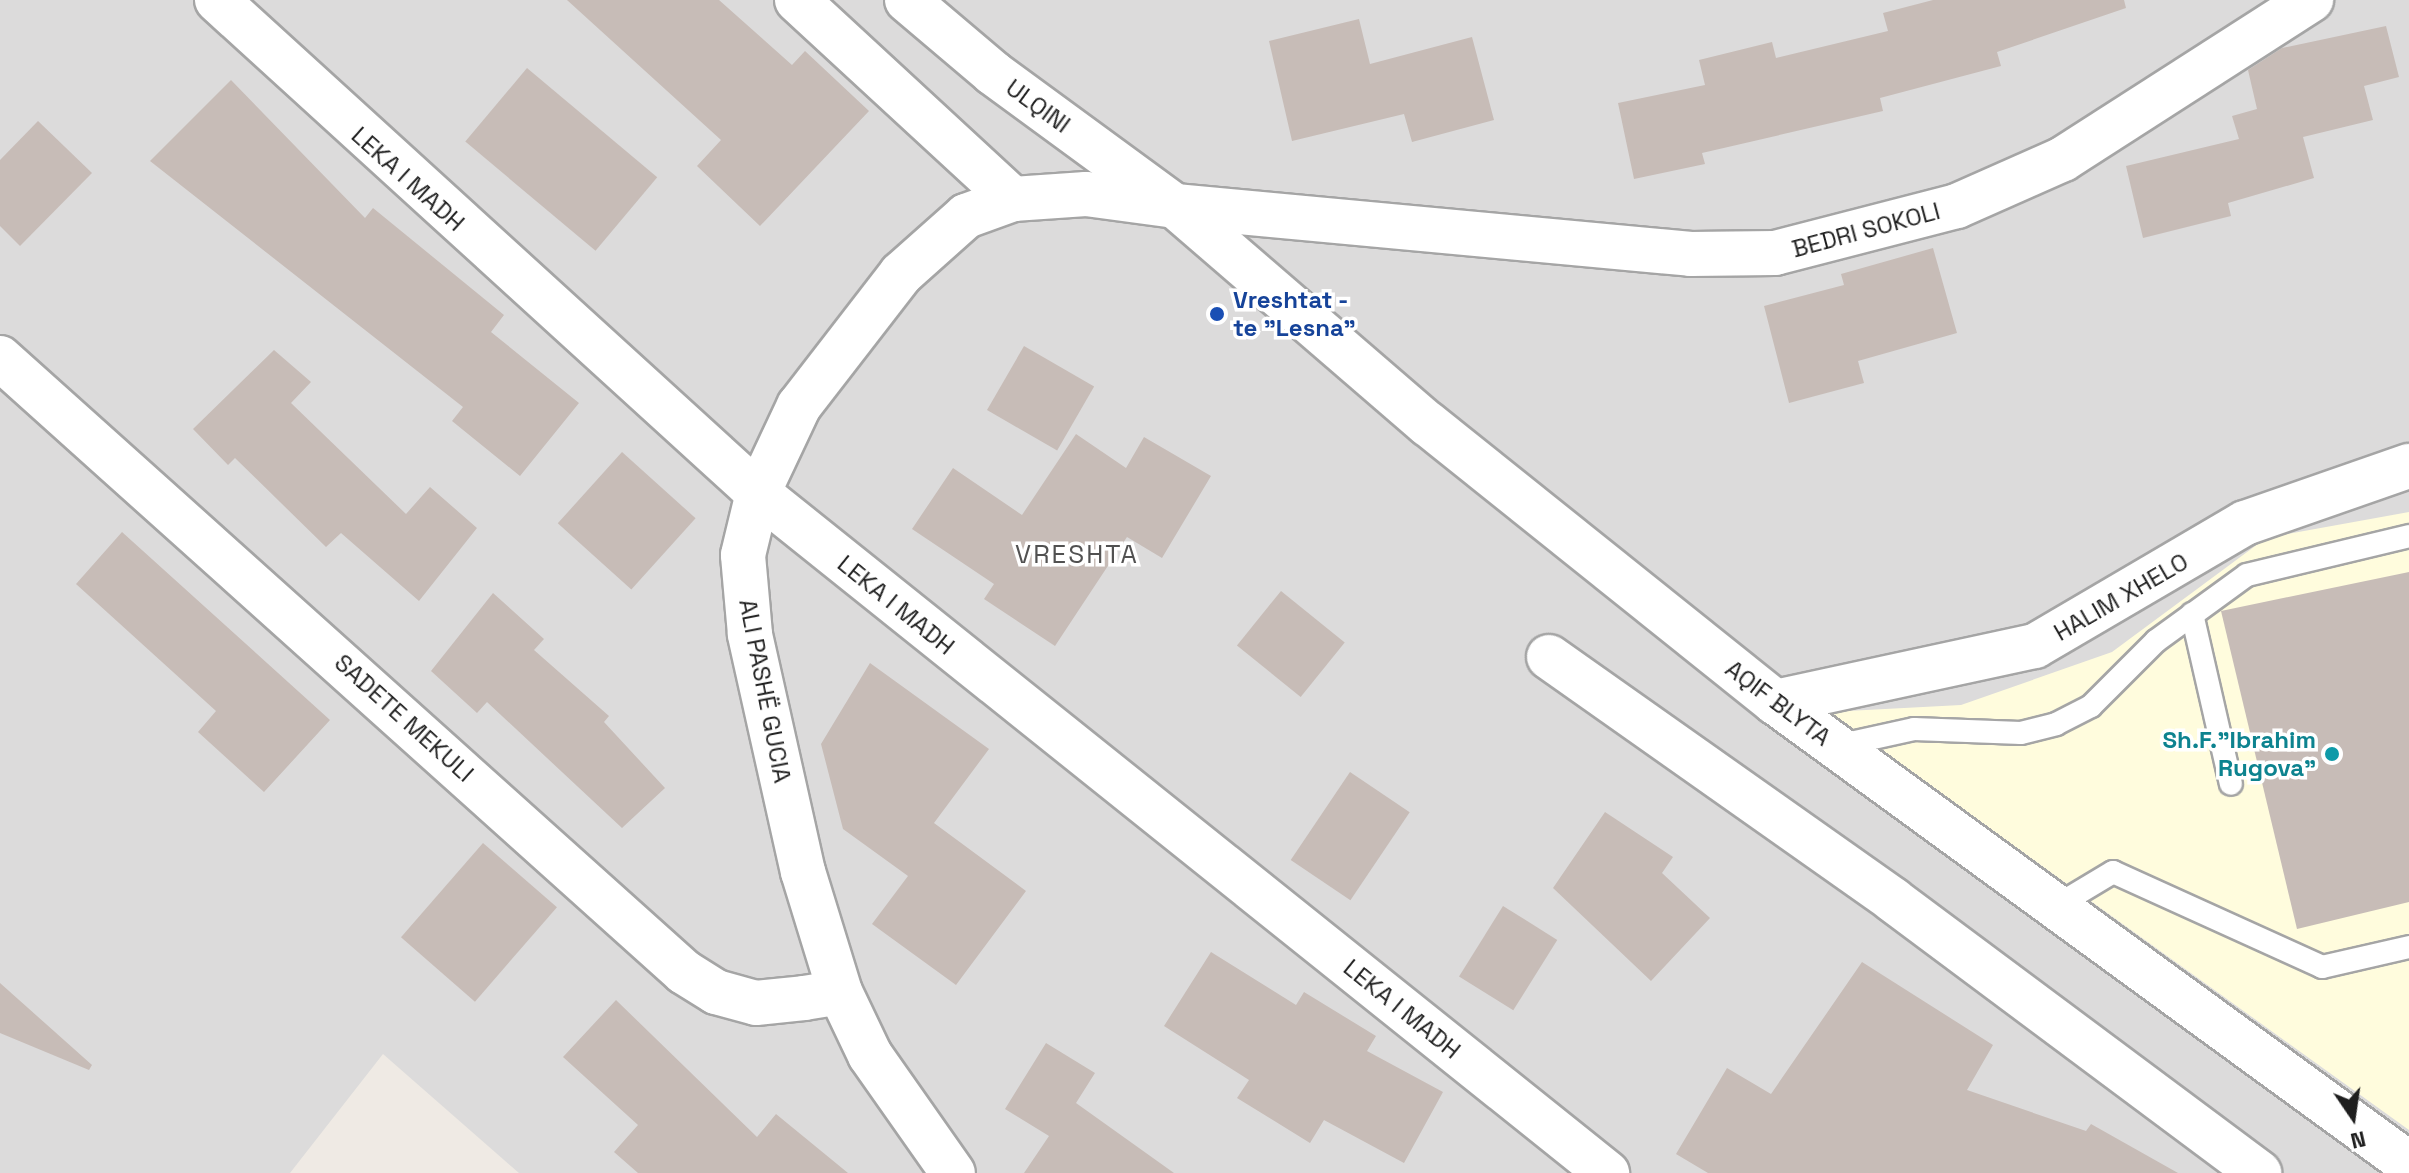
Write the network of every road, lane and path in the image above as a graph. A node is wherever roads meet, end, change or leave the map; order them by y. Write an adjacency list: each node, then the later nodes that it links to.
1 (217, 0): 9 (street, LEKA I MADH)
2 (797, 0): 5 (street)
3 (907, 0): 6 (street, ULQINI)
4 (2311, 0): 6 (street, BEDRI SOKOLI)
5 (1013, 199): 6 (street, ALI PASHË GUCIA); 9 (street, ALI PASHË GUCIA)
6 (1175, 206): 13 (street, AQIF BLYTA)
7 (0, 358): 18 (street, SADETE MEKULI)
8 (2409, 466): 13 (street, HALIM XHELO)
9 (758, 493): 18 (street, ALI PASHË GUCIA); 21 (street, LEKA I MADH)
10 (2409, 536): 11 (lane)
11 (2192, 614): 14 (lane); 15 (lane)
12 (1549, 657): 22 (street)
13 (1775, 702): 14 (street, AQIF BLYTA)
14 (1837, 746): 16 (street, AQIF BLYTA)
15 (2231, 784)
16 (2052, 909): 17 (lane); 19 (street, AQIF BLYTA)
17 (2409, 947)
18 (840, 992): 20 (street, ALI PASHË GUCIA)
19 (2409, 1164)
20 (953, 1173)
21 (1607, 1173)
22 (2259, 1173)

